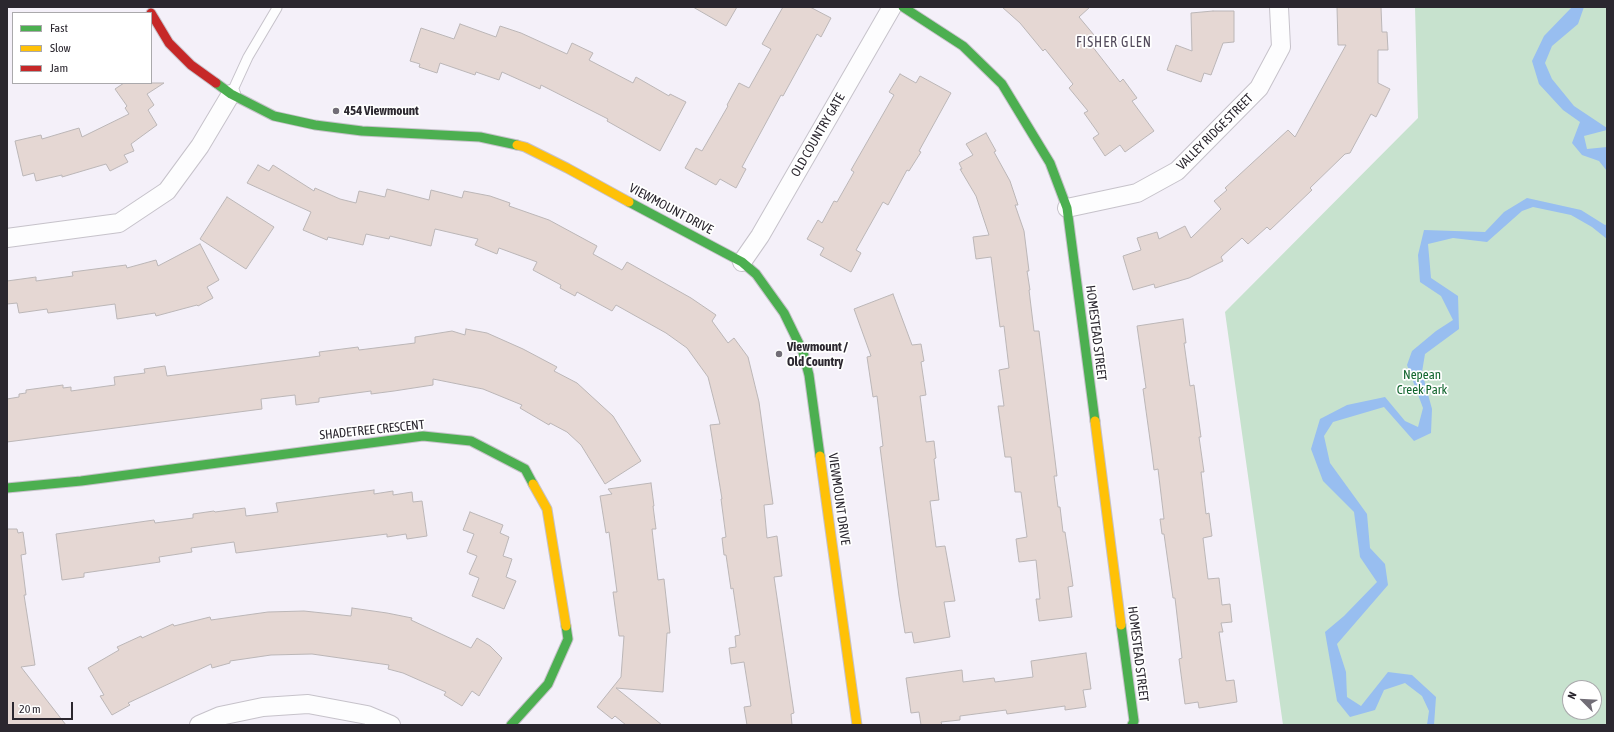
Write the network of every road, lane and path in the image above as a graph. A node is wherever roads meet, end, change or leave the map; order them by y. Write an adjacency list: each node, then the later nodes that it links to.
1 (892, 7): 9 (street, OLD COUNTRY GATE)
2 (903, 7): 7 (street, HOMESTEAD STREET)
3 (1279, 7): 7 (street, VALLEY RIDGE STREET)
4 (277, 8): 6 (lane)
5 (152, 15): 6 (street, VIEWMOUNT DRIVE)
6 (231, 94): 8 (street); 9 (street, VIEWMOUNT DRIVE)
7 (1067, 208): 15 (street, HOMESTEAD STREET)
8 (7, 238)
9 (742, 262): 14 (street, VIEWMOUNT DRIVE)
10 (7, 488): 13 (street, SHADETREE CRESCENT)
11 (199, 725): 12 (street)
12 (391, 725)
13 (510, 725)
14 (857, 725)
15 (1132, 725)

